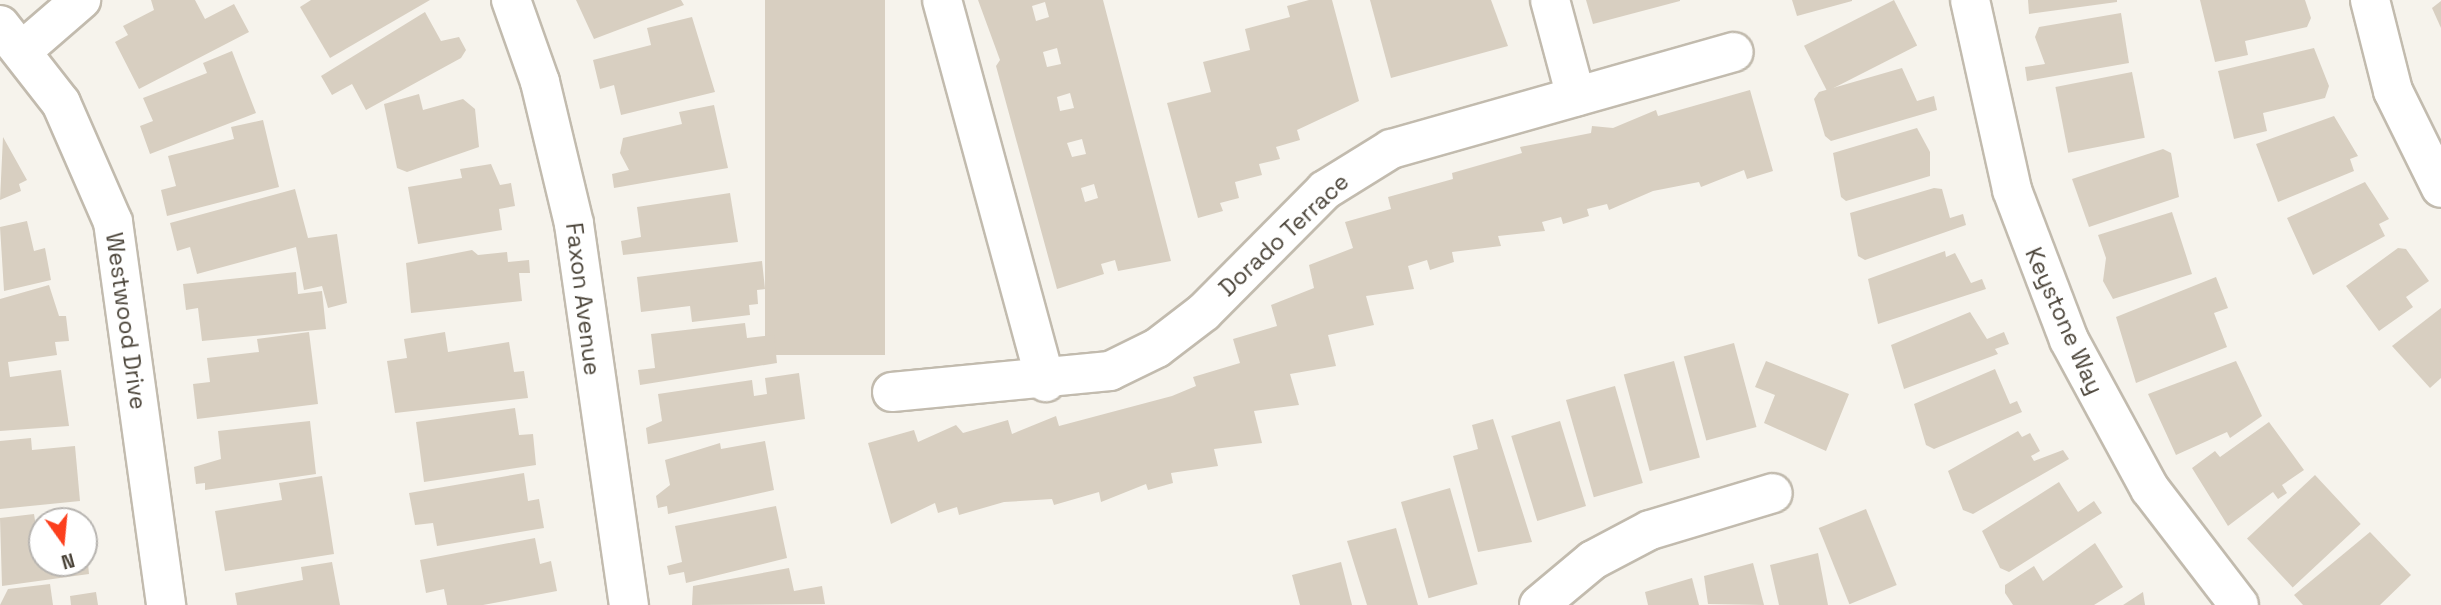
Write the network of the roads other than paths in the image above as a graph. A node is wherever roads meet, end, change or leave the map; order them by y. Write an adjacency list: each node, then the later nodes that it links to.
1 (81, 0): 7 (street)
2 (511, 0): 15 (street, Faxon Avenue)
3 (942, 0): 11 (street)
4 (1550, 0): 9 (street)
5 (1970, 0): 17 (street, Keystone Way)
6 (2370, 0): 10 (street)
7 (11, 38): 14 (street, Westwood Drive)
8 (1734, 52): 9 (street, Dorado Terrace)
9 (1576, 97): 11 (street, Dorado Terrace)
10 (2441, 188)
11 (1046, 382): 12 (street, Dorado Terrace)
12 (892, 392)
13 (1773, 493): 16 (street)
14 (166, 605)
15 (629, 605)
16 (1539, 605)
17 (2239, 605)

